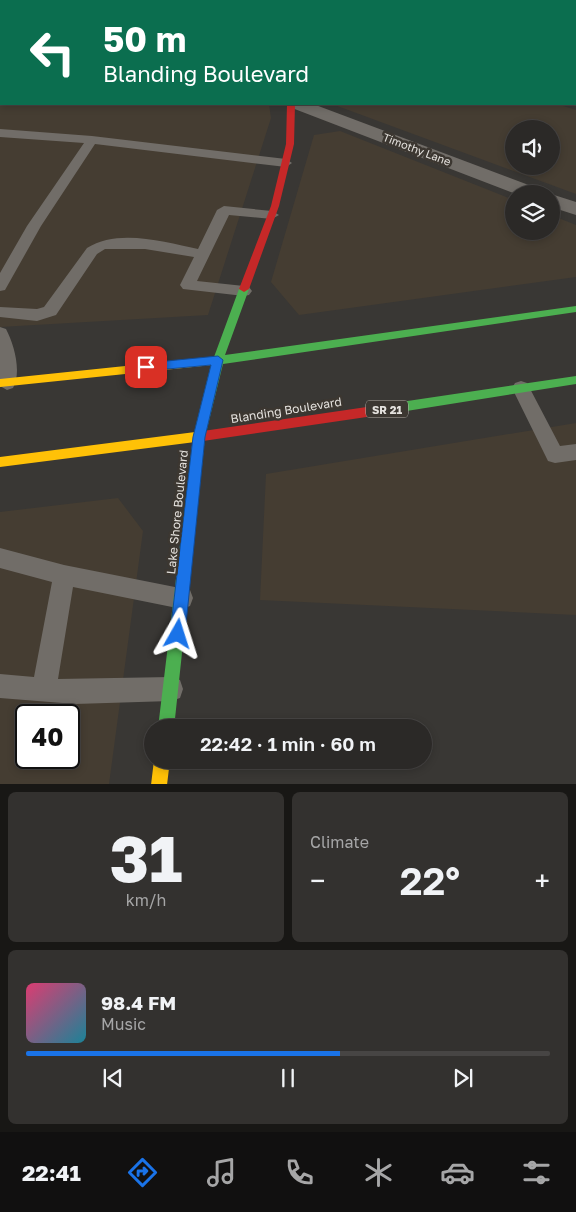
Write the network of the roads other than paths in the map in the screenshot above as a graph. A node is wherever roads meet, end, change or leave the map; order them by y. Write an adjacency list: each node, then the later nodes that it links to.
1 (291, 105): 5 (main road, Lake Shore Boulevard)
2 (301, 105): 6 (street, Timothy Lane)
3 (0, 134): 4 (lane)
4 (92, 140): 5 (lane); 11 (lane)
5 (286, 163): 9 (main road, Lake Shore Boulevard)
6 (511, 185)
7 (560, 203): 8 (street)
8 (576, 209)
9 (272, 215): 10 (lane); 12 (main road, Lake Shore Boulevard)
10 (203, 254): 12 (lane); 14 (lane)
11 (0, 286)
12 (244, 291): 16 (main road, Lake Shore Boulevard)
13 (576, 309): 16 (main road)
14 (0, 312)
15 (0, 333): 18 (lane)
16 (218, 360): 18 (main road); 20 (main road, Lake Shore Boulevard)
17 (576, 380): 19 (main road, Blanding Boulevard / SR 21)
18 (3, 383)
19 (521, 388): 20 (main road, Blanding Boulevard / SR 21); 21 (lane)
20 (199, 437): 22 (main road, Blanding Boulevard / SR 21); 25 (main road, Lake Shore Boulevard)
21 (576, 452)
22 (1, 467)
23 (0, 558): 24 (lane)
24 (64, 575): 25 (lane); 27 (lane)
25 (182, 598): 28 (main road, Lake Shore Boulevard)
26 (0, 686): 27 (lane)
27 (44, 689): 28 (lane)
28 (171, 689): 29 (main road, Lake Shore Boulevard)
29 (167, 719)
30 (161, 769): 31 (main road)
31 (159, 784)

